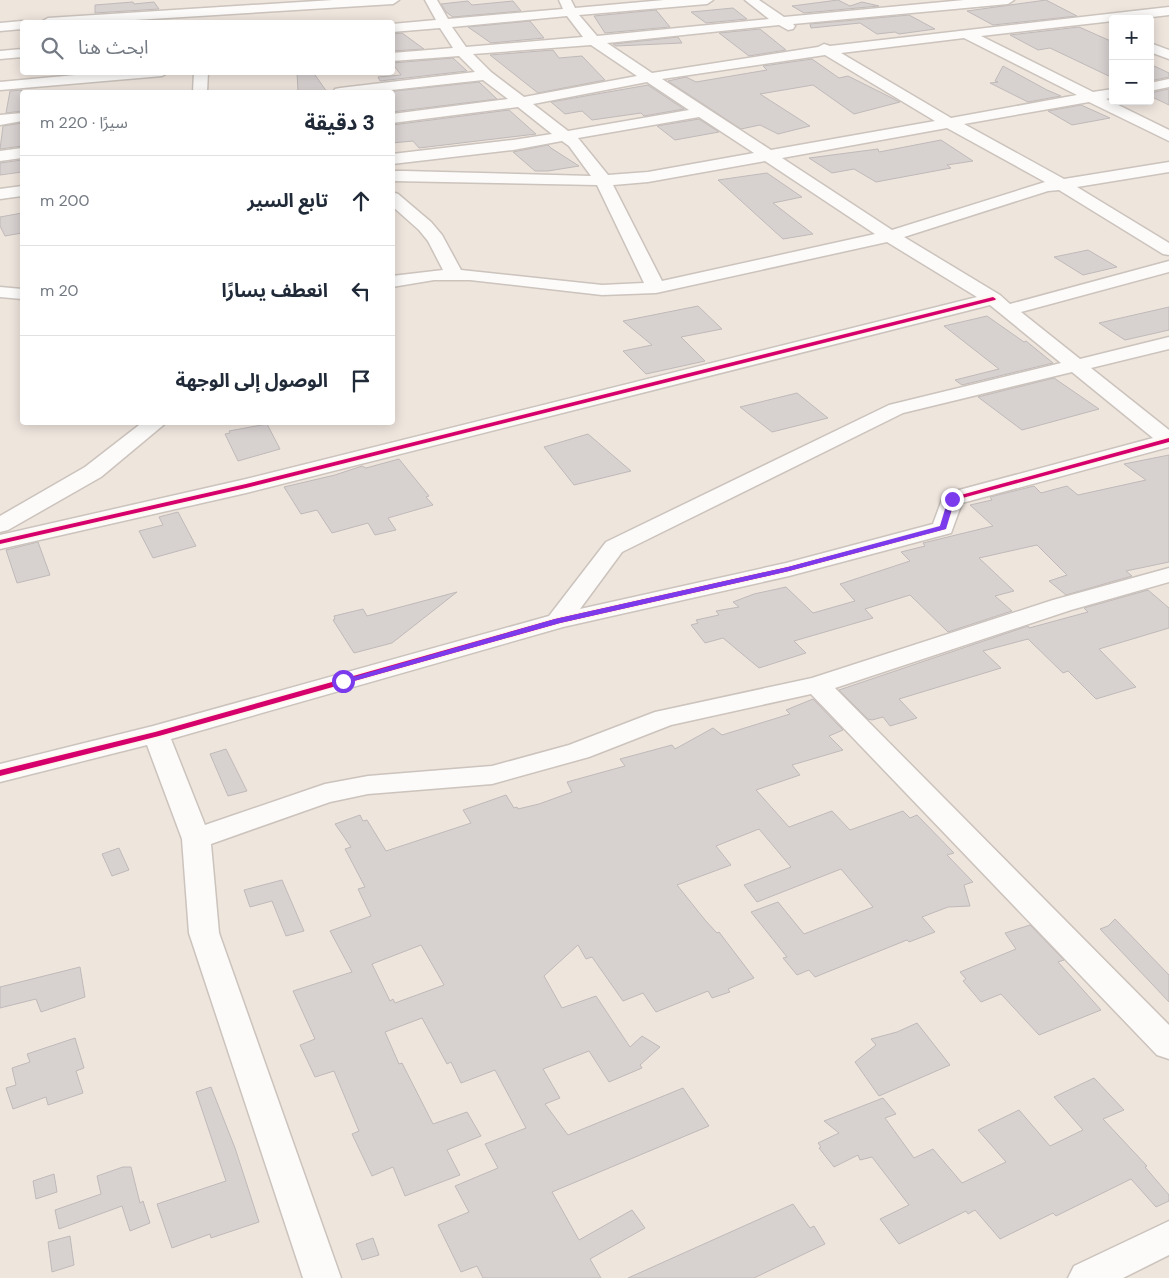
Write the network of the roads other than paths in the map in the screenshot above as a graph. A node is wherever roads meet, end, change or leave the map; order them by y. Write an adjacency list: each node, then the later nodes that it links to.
1 (393, 0): 10 (street)
2 (431, 0): 18 (street)
3 (707, 0): 8 (street)
4 (750, 0): 17 (street)
5 (896, 0): 11 (street)
6 (1008, 0): 11 (street)
7 (1139, 0): 13 (street)
8 (568, 6): 18 (street); 24 (street)
9 (62, 7): 14 (street)
10 (309, 7): 12 (street)
11 (914, 9): 17 (street); 23 (street)
12 (198, 11): 15 (street)
13 (1167, 12): 16 (street)
14 (62, 20)
15 (87, 20)
16 (1086, 20): 22 (street); 23 (street)
17 (782, 22): 24 (street); 26 (street)
18 (444, 23): 21 (street); 27 (street)
19 (20, 25): 20 (street)
20 (0, 27)
21 (395, 28)
22 (1109, 29)
23 (969, 35): 26 (street); 43 (street)
24 (592, 40): 27 (street); 35 (street)
25 (1154, 49): 30 (street)
26 (828, 50): 35 (street); 49 (street)
27 (462, 51): 31 (street); 34 (street)
28 (20, 53): 29 (street)
29 (0, 55)
30 (1169, 55)
31 (395, 57)
32 (131, 75): 36 (street)
33 (201, 75): 41 (street)
34 (486, 75): 40 (street); 44 (street)
35 (650, 77): 44 (street); 45 (street)
36 (59, 82): 38 (street)
37 (1169, 83): 39 (street)
38 (0, 86)
39 (1154, 86)
40 (338, 88)
41 (200, 90)
42 (1109, 94): 43 (street)
43 (1090, 97): 49 (street); 51 (street)
44 (520, 102): 47 (street); 50 (street)
45 (702, 112): 50 (street); 54 (street)
46 (20, 117): 48 (street)
47 (395, 119)
48 (0, 120)
49 (948, 122): 54 (street); 59 (street)
50 (565, 136): 55 (street); 58 (street)
51 (1169, 136)
52 (20, 153): 53 (street)
53 (0, 156)
54 (769, 156): 58 (street); 63 (street)
55 (395, 159)
56 (1169, 167): 59 (street)
57 (395, 176): 58 (street)
58 (603, 180): 68 (street)
59 (1061, 184): 63 (street); 64 (street)
60 (20, 191): 61 (street)
61 (0, 194)
62 (395, 200): 66 (street)
63 (890, 236): 68 (street); 71 (street)
64 (1169, 250)
65 (1169, 266): 71 (street)
66 (454, 274): 67 (street); 68 (street)
67 (395, 281)
68 (656, 288)
69 (0, 292): 70 (street)
70 (20, 294)
71 (1000, 305): 73 (street); 77 (street)
72 (1169, 343): 73 (street)
73 (1076, 365): 75 (street); 79 (street)
74 (153, 425): 76 (street)
75 (1169, 440): 79 (street)
76 (0, 526)
77 (0, 542)
78 (1169, 575): 80 (street)
79 (558, 621): 81 (street)
80 (817, 685): 83 (street); 84 (street)
81 (156, 734): 82 (street); 83 (street)
82 (0, 773)
83 (196, 839): 86 (street)
84 (1169, 1046)
85 (1169, 1237): 87 (street)
86 (322, 1278)
87 (1087, 1278)

